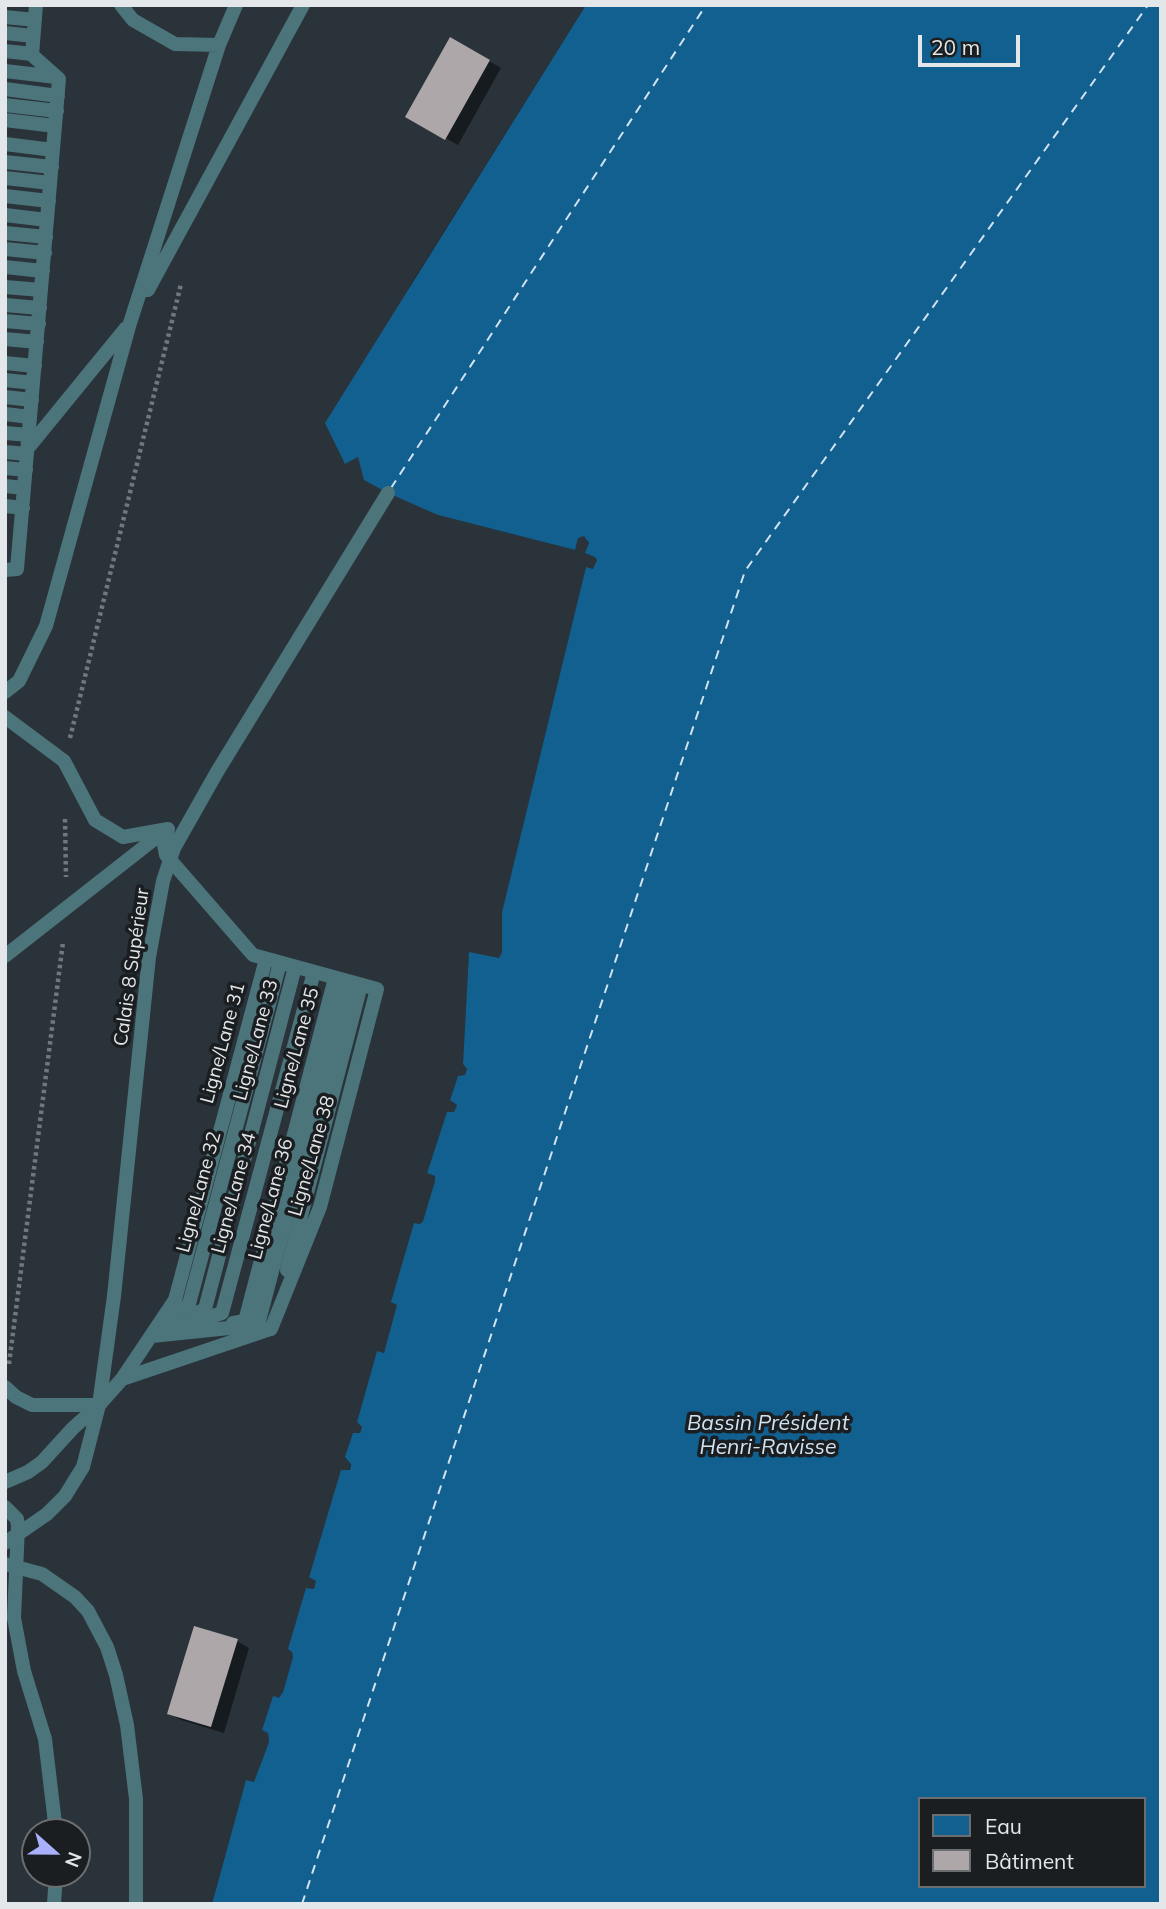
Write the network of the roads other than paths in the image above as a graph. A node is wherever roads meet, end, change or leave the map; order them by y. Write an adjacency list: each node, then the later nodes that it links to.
1 (121, 5): 8 (lane)
2 (236, 5): 8 (lane)
3 (303, 5): 38 (lane)
4 (36, 13): 5 (lane); 7 (lane)
5 (5, 17)
6 (5, 33): 7 (lane)
7 (33, 36): 10 (lane)
8 (219, 45): 38 (lane)
9 (5, 51): 10 (lane)
10 (32, 54): 12 (lane)
11 (5, 71): 12 (lane)
12 (57, 77): 15 (lane)
13 (5, 89): 15 (lane)
14 (5, 105): 15 (lane)
15 (57, 111): 16 (lane); 18 (lane)
16 (5, 120)
17 (5, 144): 18 (lane)
18 (53, 150): 20 (lane)
19 (5, 162): 20 (lane)
20 (52, 167): 22 (lane)
21 (5, 178): 22 (lane)
22 (51, 183): 24 (lane)
23 (5, 196): 24 (lane)
24 (49, 201): 26 (lane)
25 (5, 215): 26 (lane)
26 (47, 220): 28 (lane)
27 (5, 233): 28 (lane)
28 (46, 237): 30 (lane)
29 (5, 249): 30 (lane)
30 (44, 253): 32 (lane)
31 (5, 267): 32 (lane)
32 (43, 271): 34 (lane)
33 (5, 287): 34 (lane)
34 (41, 290): 36 (lane)
35 (5, 305): 36 (lane)
36 (40, 308): 39 (lane)
37 (5, 321): 39 (lane)
38 (130, 323): 51 (lane); 65 (lane)
39 (38, 324): 41 (lane)
40 (5, 338): 41 (lane)
41 (37, 342): 43 (lane)
42 (5, 363): 43 (lane)
43 (35, 366): 45 (lane)
44 (5, 380): 45 (lane)
45 (33, 383): 47 (lane)
46 (5, 397): 47 (lane)
47 (32, 400): 49 (lane)
48 (5, 414): 49 (lane)
49 (30, 417): 51 (lane)
50 (5, 433): 51 (lane)
51 (28, 446): 52 (lane); 54 (lane)
52 (5, 452)
53 (5, 468): 54 (lane)
54 (26, 470): 56 (lane)
55 (5, 486): 56 (lane)
56 (24, 488): 59 (lane)
57 (388, 493): 77 (lane, Calais 8 Supérieur, bridge)
58 (5, 506): 59 (lane)
59 (23, 508): 61 (lane)
60 (5, 523): 61 (lane)
61 (21, 525): 62 (lane)
62 (12, 540): 63 (lane)
63 (12, 558): 64 (lane)
64 (5, 570)
65 (5, 692)
66 (5, 717): 67 (lane)
67 (168, 829): 68 (lane); 69 (lane)
68 (5, 956)
69 (273, 961): 70 (lane); 74 (lane, Ligne/Lane 31); 74 (lane, Ligne/Lane 32)
70 (295, 967): 71 (lane); 74 (lane, Ligne/Lane 33)
71 (314, 972): 72 (lane); 74 (lane, Ligne/Lane 34)
72 (348, 981): 73 (lane); 73 (lane, Ligne/Lane 38); 74 (lane, Ligne/Lane 36)
73 (271, 1329): 75 (lane)
74 (152, 1336): 75 (lane)
75 (122, 1378): 77 (lane)
76 (6, 1388): 77 (lane)
77 (99, 1405): 78 (lane); 80 (lane, Calais 8 Supérieur)
78 (5, 1482)
79 (5, 1507): 80 (lane)
80 (12, 1539): 81 (lane)
81 (10, 1564): 82 (lane); 83 (lane)
82 (53, 1818)
83 (136, 1904)

